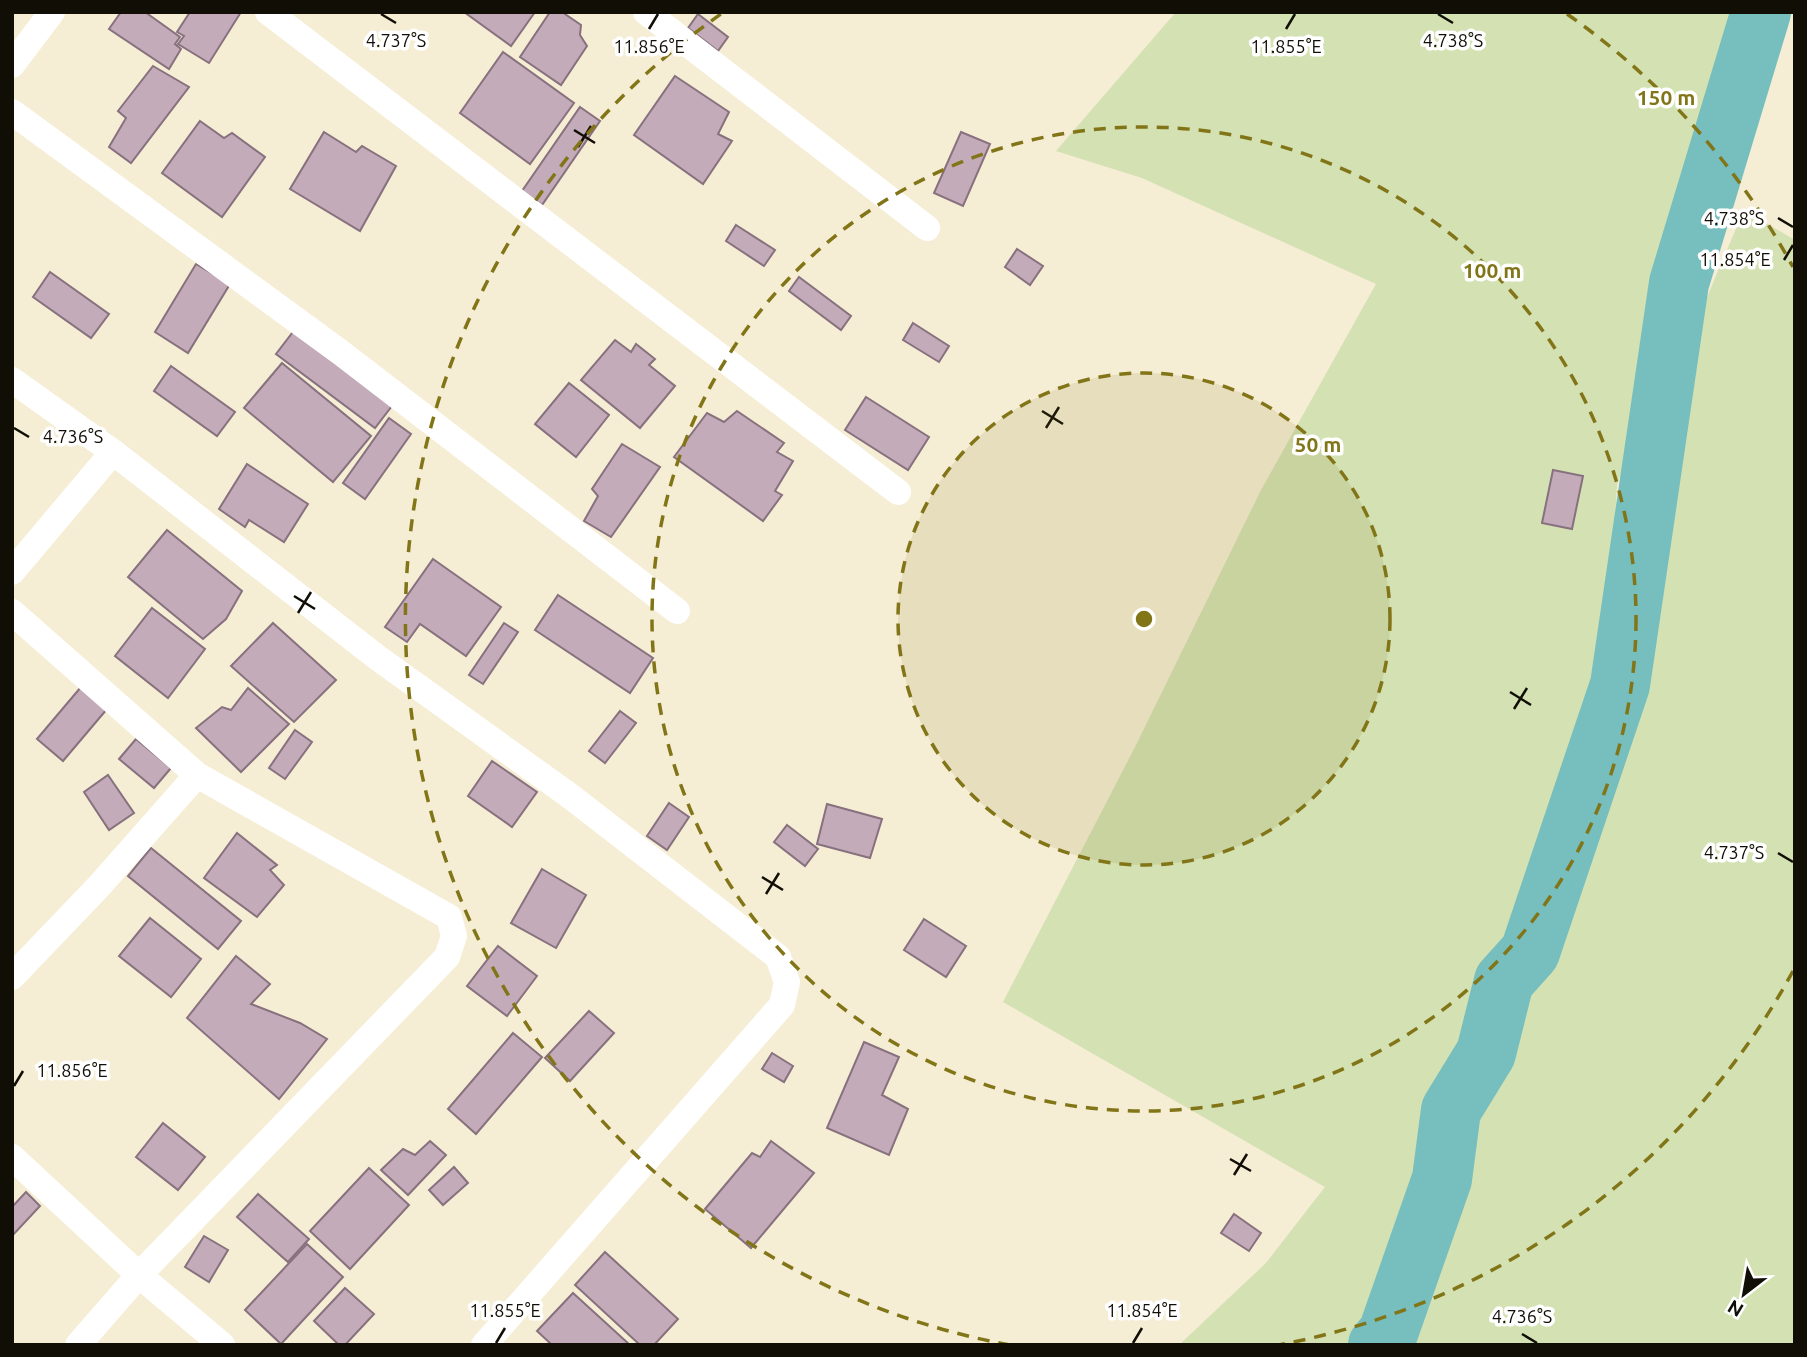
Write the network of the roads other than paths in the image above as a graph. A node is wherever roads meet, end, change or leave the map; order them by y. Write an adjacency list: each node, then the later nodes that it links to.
1 (52, 12): 4 (street)
2 (268, 12): 9 (street)
3 (646, 12): 6 (street)
4 (12, 65)
5 (12, 112): 11 (street)
6 (927, 228)
7 (12, 380): 8 (street)
8 (113, 452): 10 (street); 19 (street)
9 (898, 492)
10 (12, 572)
11 (677, 611)
12 (12, 612): 13 (street)
13 (197, 775): 14 (street); 16 (street)
14 (12, 977)
15 (12, 1157): 16 (street)
16 (139, 1275): 17 (street); 18 (street)
17 (78, 1345)
18 (222, 1345)
19 (484, 1345)

